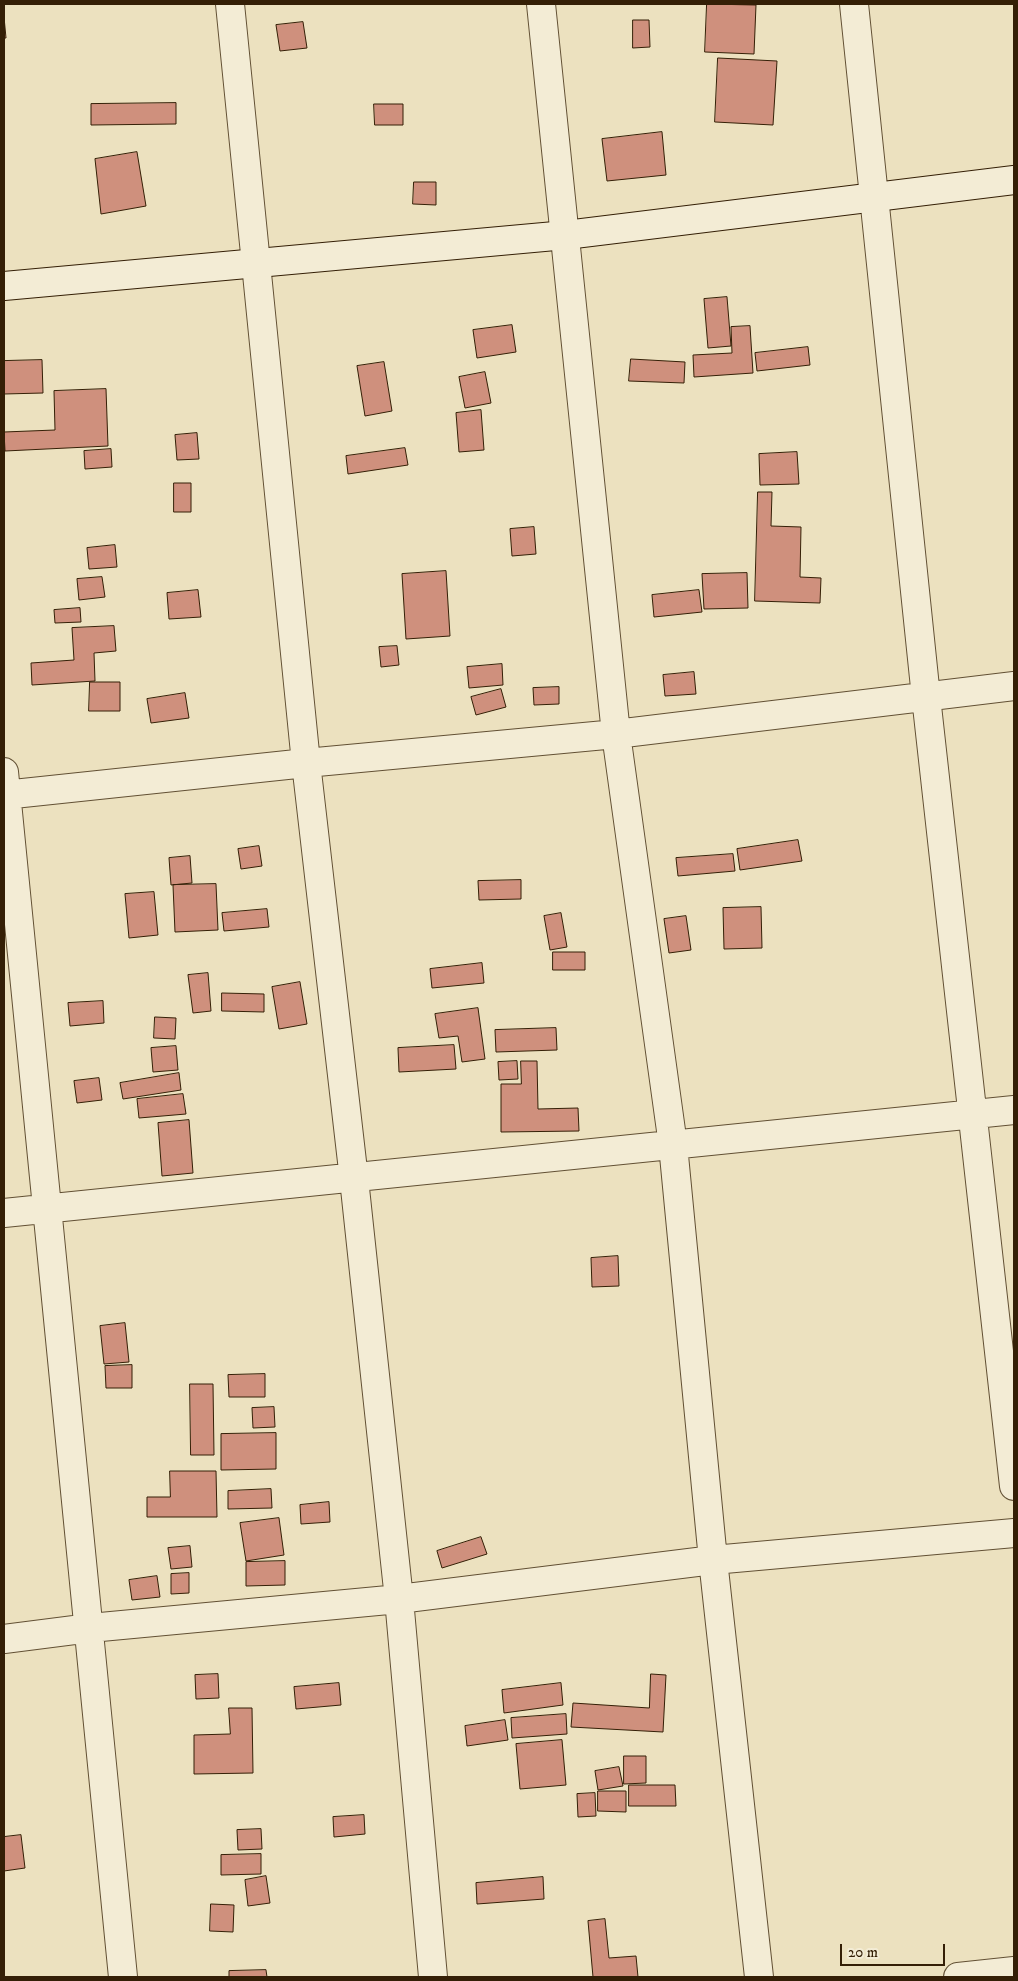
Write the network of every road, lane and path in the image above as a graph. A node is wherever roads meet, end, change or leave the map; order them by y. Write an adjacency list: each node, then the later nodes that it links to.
1 (230, 4): 7 (street)
2 (541, 4): 6 (street)
3 (854, 4): 5 (street)
4 (1014, 180): 5 (street)
5 (873, 198): 6 (street); 10 (street)
6 (566, 235): 7 (street); 11 (street)
7 (256, 263): 8 (street); 12 (street)
8 (4, 286)
9 (1014, 686): 10 (street)
10 (926, 697): 11 (street); 15 (street)
11 (616, 734): 12 (street); 16 (street)
12 (306, 763): 13 (street); 17 (street)
13 (5, 787): 18 (street)
14 (1014, 1110): 15 (street)
15 (973, 1115): 16 (street); 20 (street)
16 (673, 1144): 17 (street); 22 (street)
17 (354, 1179): 18 (street); 23 (street)
18 (48, 1207): 19 (street); 24 (street)
19 (4, 1213)
20 (1014, 1486)
21 (1014, 1533): 22 (street)
22 (713, 1560): 23 (street); 29 (street)
23 (399, 1599): 24 (street); 28 (street)
24 (90, 1628): 25 (street); 27 (street)
25 (4, 1639)
26 (1014, 1970): 30 (street)
27 (124, 1977)
28 (433, 1977)
29 (759, 1977)
30 (958, 1977)

